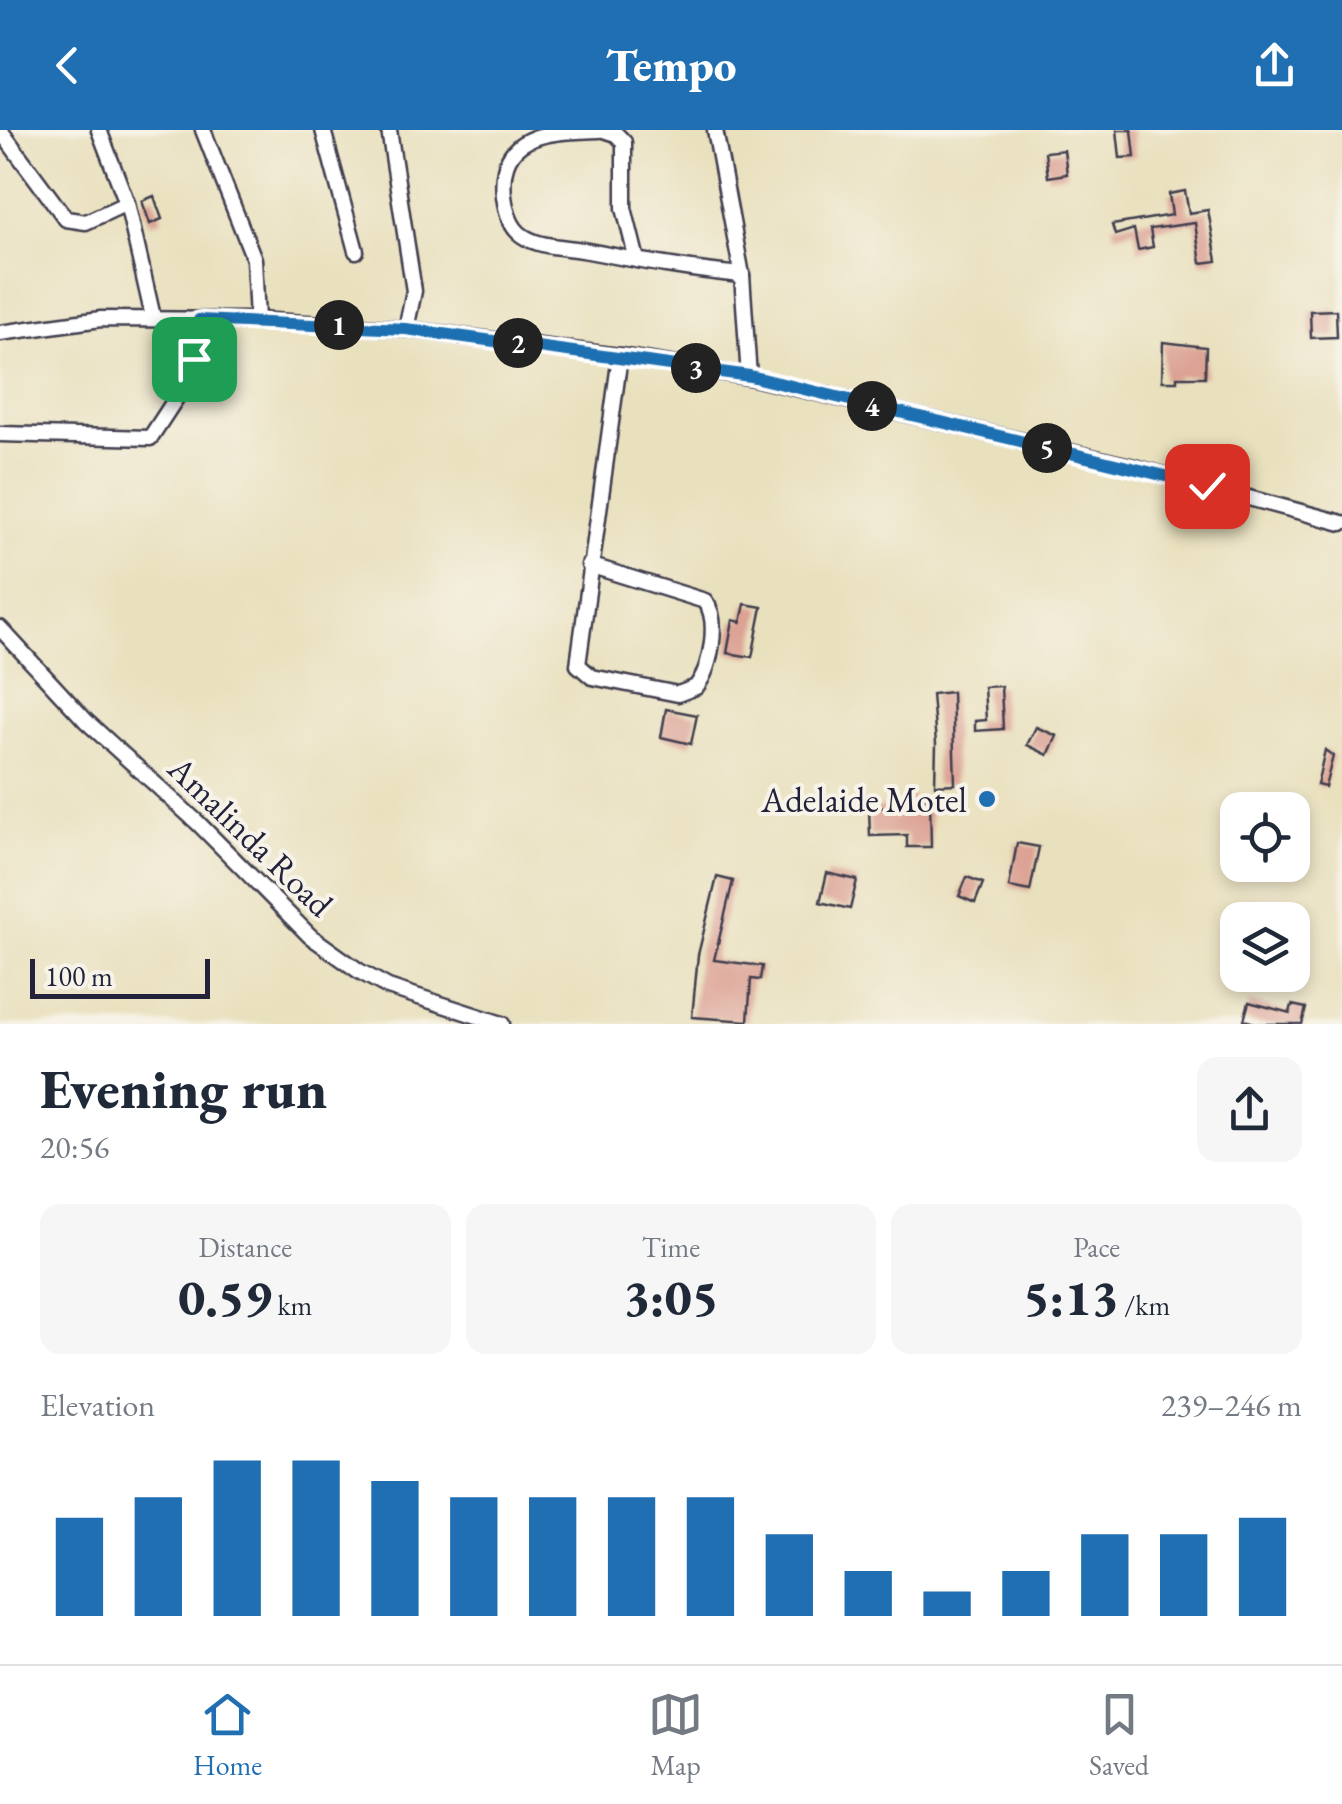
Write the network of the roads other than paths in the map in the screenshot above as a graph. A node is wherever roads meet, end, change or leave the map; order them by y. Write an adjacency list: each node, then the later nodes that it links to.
1 (0, 130): 8 (street)
2 (99, 130): 8 (street)
3 (203, 130): 14 (street)
4 (323, 130): 9 (street)
5 (389, 130): 15 (street)
6 (601, 130): 10 (street); 10 (street)
7 (716, 130): 11 (street)
8 (126, 203): 12 (street)
9 (356, 251)
10 (637, 260): 11 (street)
11 (742, 276): 18 (street)
12 (152, 317): 13 (street); 16 (street)
13 (199, 320): 14 (street); 19 (street)
14 (257, 320): 15 (street)
15 (406, 329): 17 (street)
16 (0, 333)
17 (620, 356): 18 (street); 21 (street)
18 (750, 376): 20 (street)
19 (0, 434)
20 (1342, 523)
21 (590, 566): 21 (street)
22 (0, 628): 23 (street, Amalinda Road)
23 (502, 1024)

